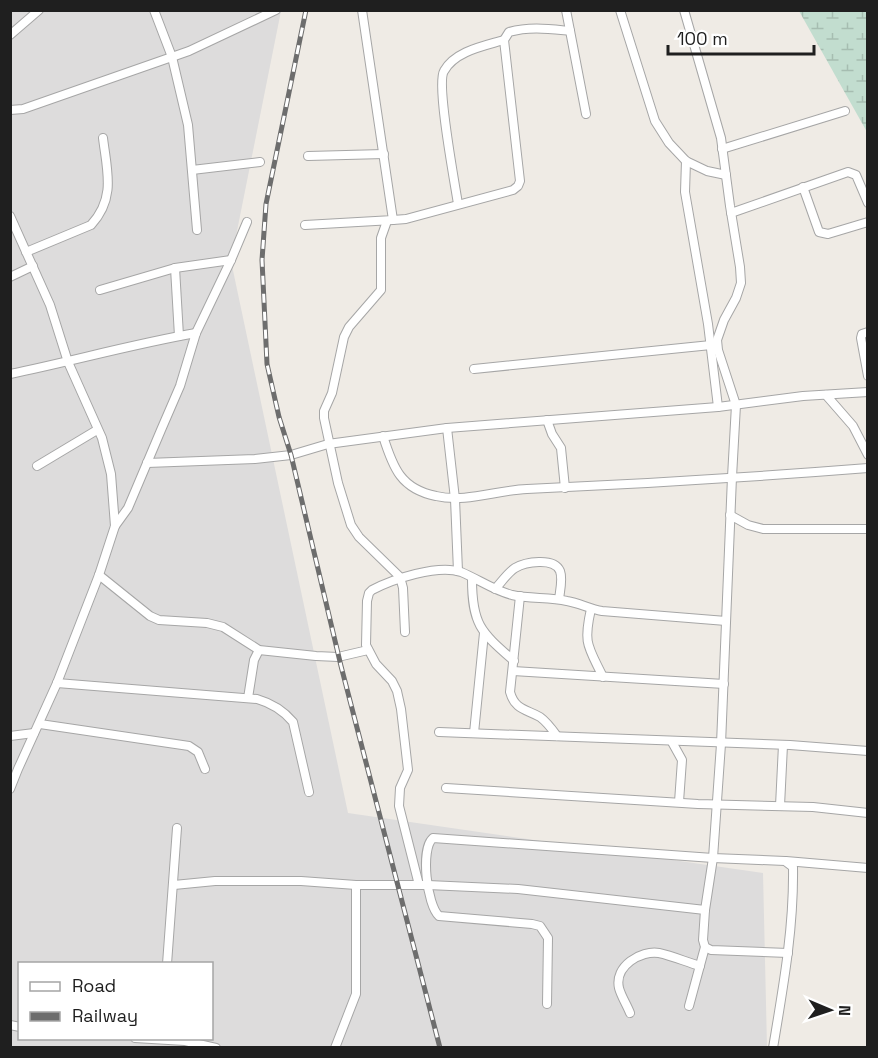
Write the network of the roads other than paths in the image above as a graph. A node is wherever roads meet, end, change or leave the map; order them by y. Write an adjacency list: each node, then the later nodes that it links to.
1 (39, 10): 9 (street)
2 (154, 10): 11 (street)
3 (276, 10): 11 (street)
4 (362, 10): 17 (street)
5 (566, 10): 8 (street)
6 (620, 10): 19 (street)
7 (684, 10): 16 (street)
8 (570, 31): 10 (street); 14 (street)
9 (10, 35)
10 (504, 40): 25 (street); 25 (street)
11 (172, 57): 12 (street); 21 (street)
12 (10, 110)
13 (845, 111): 16 (street)
14 (586, 114)
15 (104, 138): 33 (street)
16 (722, 149): 22 (street)
17 (384, 154): 18 (street); 28 (street)
18 (308, 156)
19 (686, 161): 22 (street); 42 (street)
20 (260, 162): 21 (street)
21 (192, 170): 32 (street)
22 (726, 175): 26 (street)
23 (803, 187): 24 (street); 26 (street); 30 (street)
24 (867, 203)
25 (458, 204): 28 (street)
26 (731, 213): 49 (street)
27 (10, 216): 33 (street)
28 (390, 220): 31 (street); 55 (street)
29 (247, 222): 34 (street)
30 (867, 222)
31 (305, 225)
32 (197, 230)
33 (26, 252): 35 (street)
34 (231, 260): 36 (street); 40 (street)
35 (33, 267): 37 (street); 43 (street)
36 (175, 268): 38 (street); 41 (street)
37 (10, 277)
38 (100, 290)
39 (867, 332): 46 (street)
40 (196, 333): 41 (street); 57 (street)
41 (179, 336): 43 (street)
42 (711, 345): 44 (street); 50 (street)
43 (68, 362): 45 (street); 53 (street)
44 (474, 369)
45 (10, 374)
46 (867, 376)
47 (867, 392): 48 (street)
48 (826, 395): 49 (street); 56 (street)
49 (736, 405): 50 (street); 60 (street)
50 (718, 407): 51 (street)
51 (547, 420): 52 (street); 61 (street)
52 (447, 428): 54 (street); 62 (street)
53 (97, 430): 58 (street); 64 (street)
54 (383, 436): 55 (street); 62 (street)
55 (328, 444): 57 (street); 68 (street)
56 (867, 455)
57 (147, 463): 64 (street)
58 (37, 466)
59 (867, 468): 60 (street)
60 (732, 477): 61 (street); 63 (street)
61 (565, 488): 62 (street)
62 (455, 499): 66 (street)
63 (730, 515): 65 (street); 74 (street)
64 (115, 526): 67 (street)
65 (867, 529)
66 (458, 572): 68 (street); 69 (street)
67 (99, 575): 77 (street); 82 (street)
68 (400, 577): 75 (street); 78 (street)
69 (472, 579): 70 (street); 76 (street)
70 (495, 590): 71 (street); 72 (street)
71 (520, 596): 72 (street); 79 (street)
72 (559, 599): 73 (street)
73 (591, 609): 74 (street); 81 (street)
74 (726, 621): 83 (street)
75 (405, 632)
76 (484, 633): 79 (street); 88 (street)
77 (259, 650): 78 (street); 84 (street)
78 (368, 650): 109 (street)
79 (514, 661): 80 (street)
80 (513, 671): 81 (street); 90 (street)
81 (603, 676): 83 (street)
82 (57, 683): 84 (street); 85 (street)
83 (724, 684): 92 (street)
84 (248, 698): 98 (street)
85 (40, 724): 87 (street); 95 (street)
86 (439, 732): 88 (street)
87 (34, 733): 89 (street); 97 (street)
88 (474, 733): 90 (street)
89 (10, 736)
90 (557, 736): 91 (street)
91 (672, 742): 92 (street); 99 (street)
92 (721, 744): 93 (street); 100 (street)
93 (783, 745): 94 (street); 101 (street)
94 (867, 751)
95 (205, 769)
96 (446, 788): 99 (street)
97 (10, 789)
98 (309, 792)
99 (679, 802): 100 (street)
100 (717, 804): 101 (street); 104 (street)
101 (780, 806): 102 (street)
102 (867, 813)
103 (177, 828): 107 (street)
104 (712, 858): 105 (street); 110 (street); 111 (street)
105 (785, 861): 106 (street); 113 (street)
106 (867, 868)
107 (174, 885): 108 (street); 114 (street)
108 (356, 885): 109 (street); 121 (street)
109 (419, 885): 110 (street)
110 (428, 885): 111 (street); 116 (street)
111 (705, 910): 112 (street)
112 (705, 947): 113 (street); 115 (street)
113 (789, 953): 122 (street)
114 (167, 962)
115 (700, 966): 117 (street); 118 (street)
116 (546, 1004)
117 (689, 1006)
118 (630, 1013)
119 (175, 1040): 120 (street)
120 (216, 1047)
121 (335, 1047)
122 (773, 1047)

